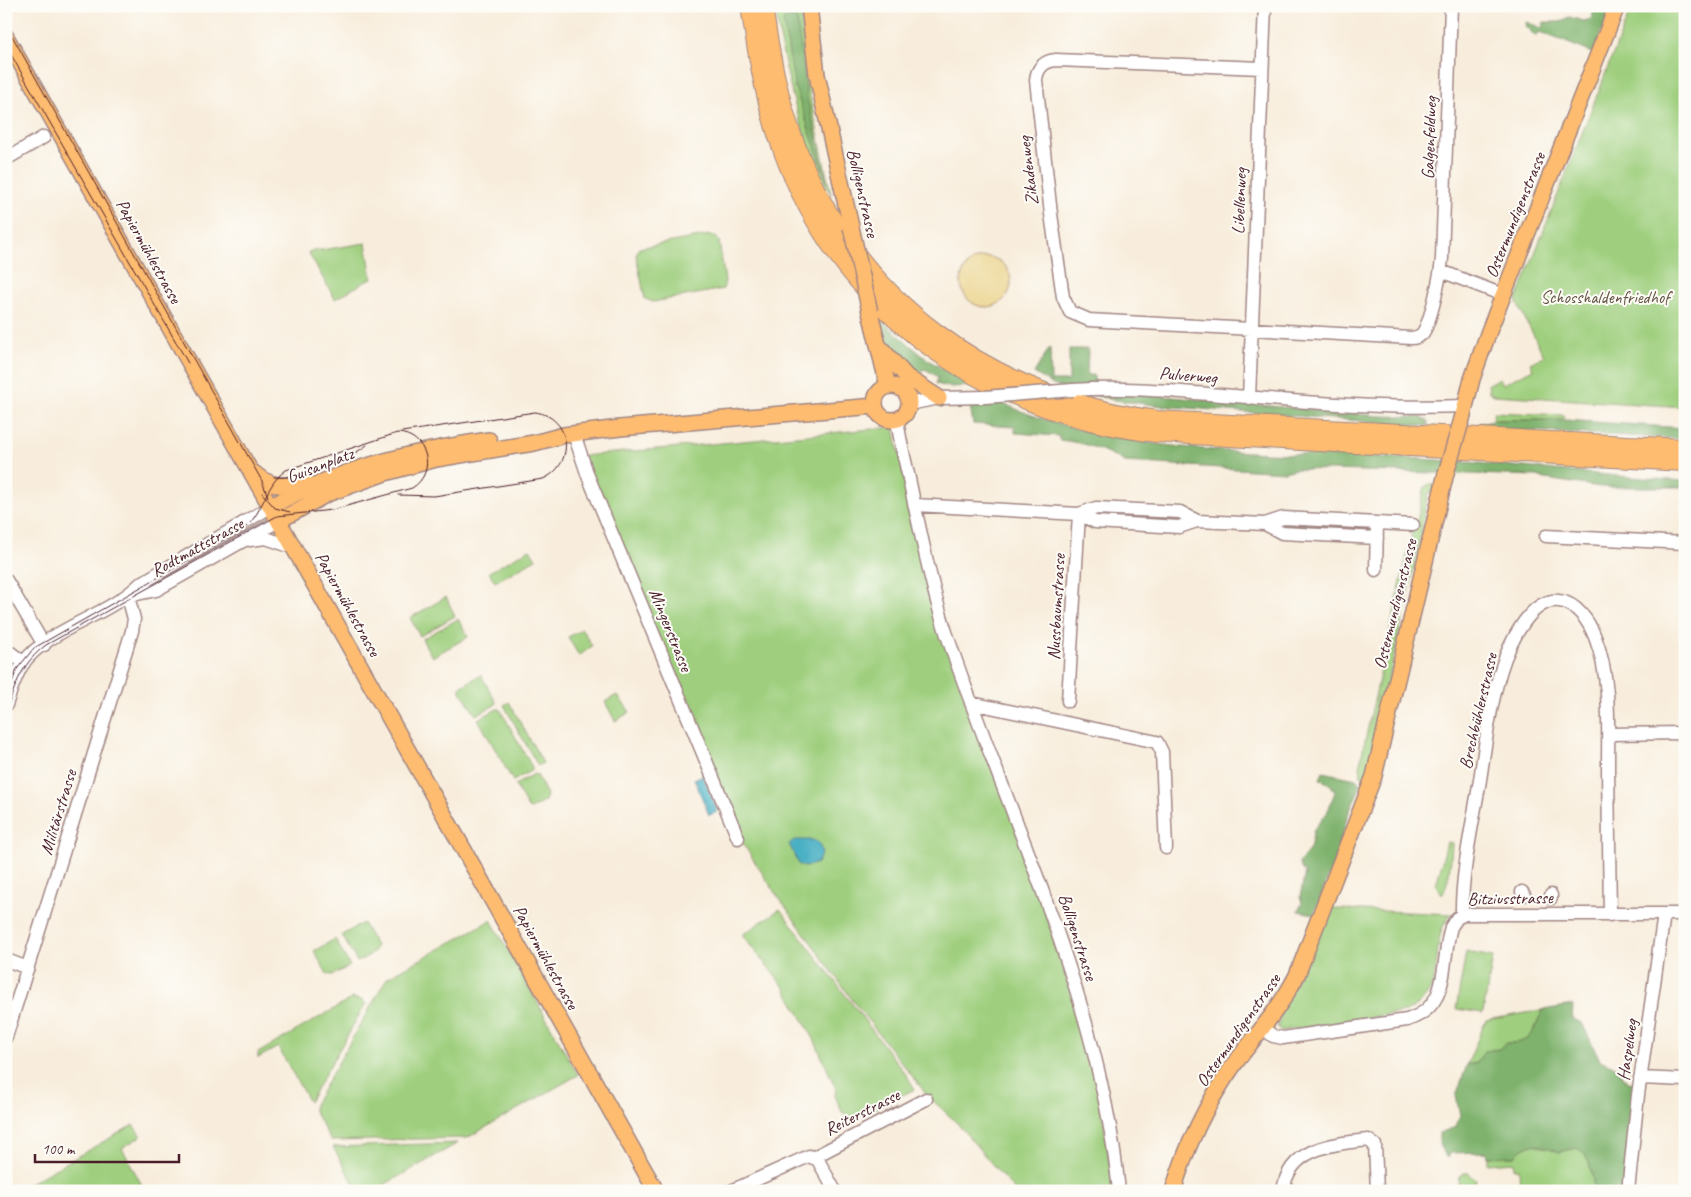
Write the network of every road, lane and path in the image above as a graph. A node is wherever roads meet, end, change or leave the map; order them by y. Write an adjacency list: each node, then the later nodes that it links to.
1 (750, 6): 24 (highway)
2 (763, 6): 23 (highway)
3 (808, 6): 14 (main road, Bolligenstrasse, bridge)
4 (1265, 6): 8 (street, Libellenweg)
5 (1451, 6): 11 (street, Galgenfeldweg)
6 (1617, 6): 12 (main road, Ostermundigenstrasse)
7 (6, 37): 26 (main road, Papiermühlestrasse)
8 (1262, 68): 13 (street, Libellenweg); 13 (street, Zikadenweg)
9 (44, 138): 10 (street)
10 (6, 159)
11 (1441, 271): 12 (street); 13 (street, Galgenfeldweg)
12 (1503, 295): 20 (main road, Ostermundigenstrasse)
13 (1251, 329): 17 (street, Libellenweg)
14 (878, 346): 15 (main road, Bolligenstrasse); 16 (main road)
15 (888, 386): 18 (main road); 19 (main road)
16 (939, 398): 17 (street, Pulverweg, bridge); 18 (street, Pulverweg)
17 (1249, 398): 20 (street, Pulverweg)
18 (909, 404): 21 (main road)
19 (875, 406): 21 (main road); 22 (main road)
20 (1464, 412): 58 (main road, Ostermundigenstrasse, bridge)
21 (897, 420): 27 (street, Bolligenstrasse)
22 (569, 435): 25 (main road); 50 (street, Mingerstrasse)
23 (1685, 448)
24 (1685, 462)
25 (382, 466): 26 (main road); 28 (main road, Guisanplatz); 30 (main road, Guisanplatz)
26 (251, 468): 28 (main road, Papiermühlestrasse)
27 (915, 505): 29 (street); 46 (street, Bolligenstrasse)
28 (272, 506): 30 (main road, Papiermühlestrasse); 41 (street, Rodtmattstrasse)
29 (1079, 514): 31 (street); 45 (street, Nussbaumstrasse)
30 (280, 520): 37 (main road, Papiermühlestrasse); 38 (street, Rodtmattstrasse)
31 (1265, 524): 32 (street); 35 (street)
32 (1377, 524): 33 (street); 35 (street)
33 (1413, 526)
34 (1546, 536): 36 (street)
35 (1377, 538): 39 (street)
36 (1685, 543)
37 (295, 548): 38 (street); 64 (main road, Papiermühlestrasse)
38 (225, 552): 41 (street, Rodtmattstrasse)
39 (1376, 570)
40 (6, 580): 42 (street)
41 (128, 596): 42 (street, Rodtmattstrasse); 57 (street, Militärstrasse)
42 (44, 644): 44 (street, Rodtmattstrasse)
43 (6, 652): 44 (street)
44 (24, 663): 47 (street, Rodtmattstrasse)
45 (1068, 701)
46 (971, 703): 51 (street); 67 (street, Bolligenstrasse)
47 (6, 705)
48 (1685, 733): 49 (street)
49 (1608, 734): 54 (street, Brechbühlerstrasse); 55 (street, Brechbühlerstrasse)
50 (738, 838)
51 (1166, 848)
52 (1664, 914): 53 (street, Bitziusstrasse); 55 (street, Bitziusstrasse); 60 (street, Haspelweg)
53 (1685, 914)
54 (1462, 915): 55 (street, Bitziusstrasse); 58 (street, Bitziusstrasse)
55 (1610, 916)
56 (6, 960): 57 (street)
57 (28, 968): 59 (street, Militärstrasse)
58 (1263, 1028): 68 (main road, Ostermundigenstrasse)
59 (6, 1037)
60 (1640, 1078): 61 (street); 71 (street, Haspelweg)
61 (1685, 1080)
62 (926, 1099): 63 (street, Reiterstrasse)
63 (814, 1157): 65 (street, Reiterstrasse); 66 (street, Reiterstrasse)
64 (656, 1191)
65 (730, 1191)
66 (835, 1191)
67 (1119, 1191)
68 (1173, 1191)
69 (1283, 1191): 70 (street)
70 (1376, 1191)
71 (1628, 1191)

